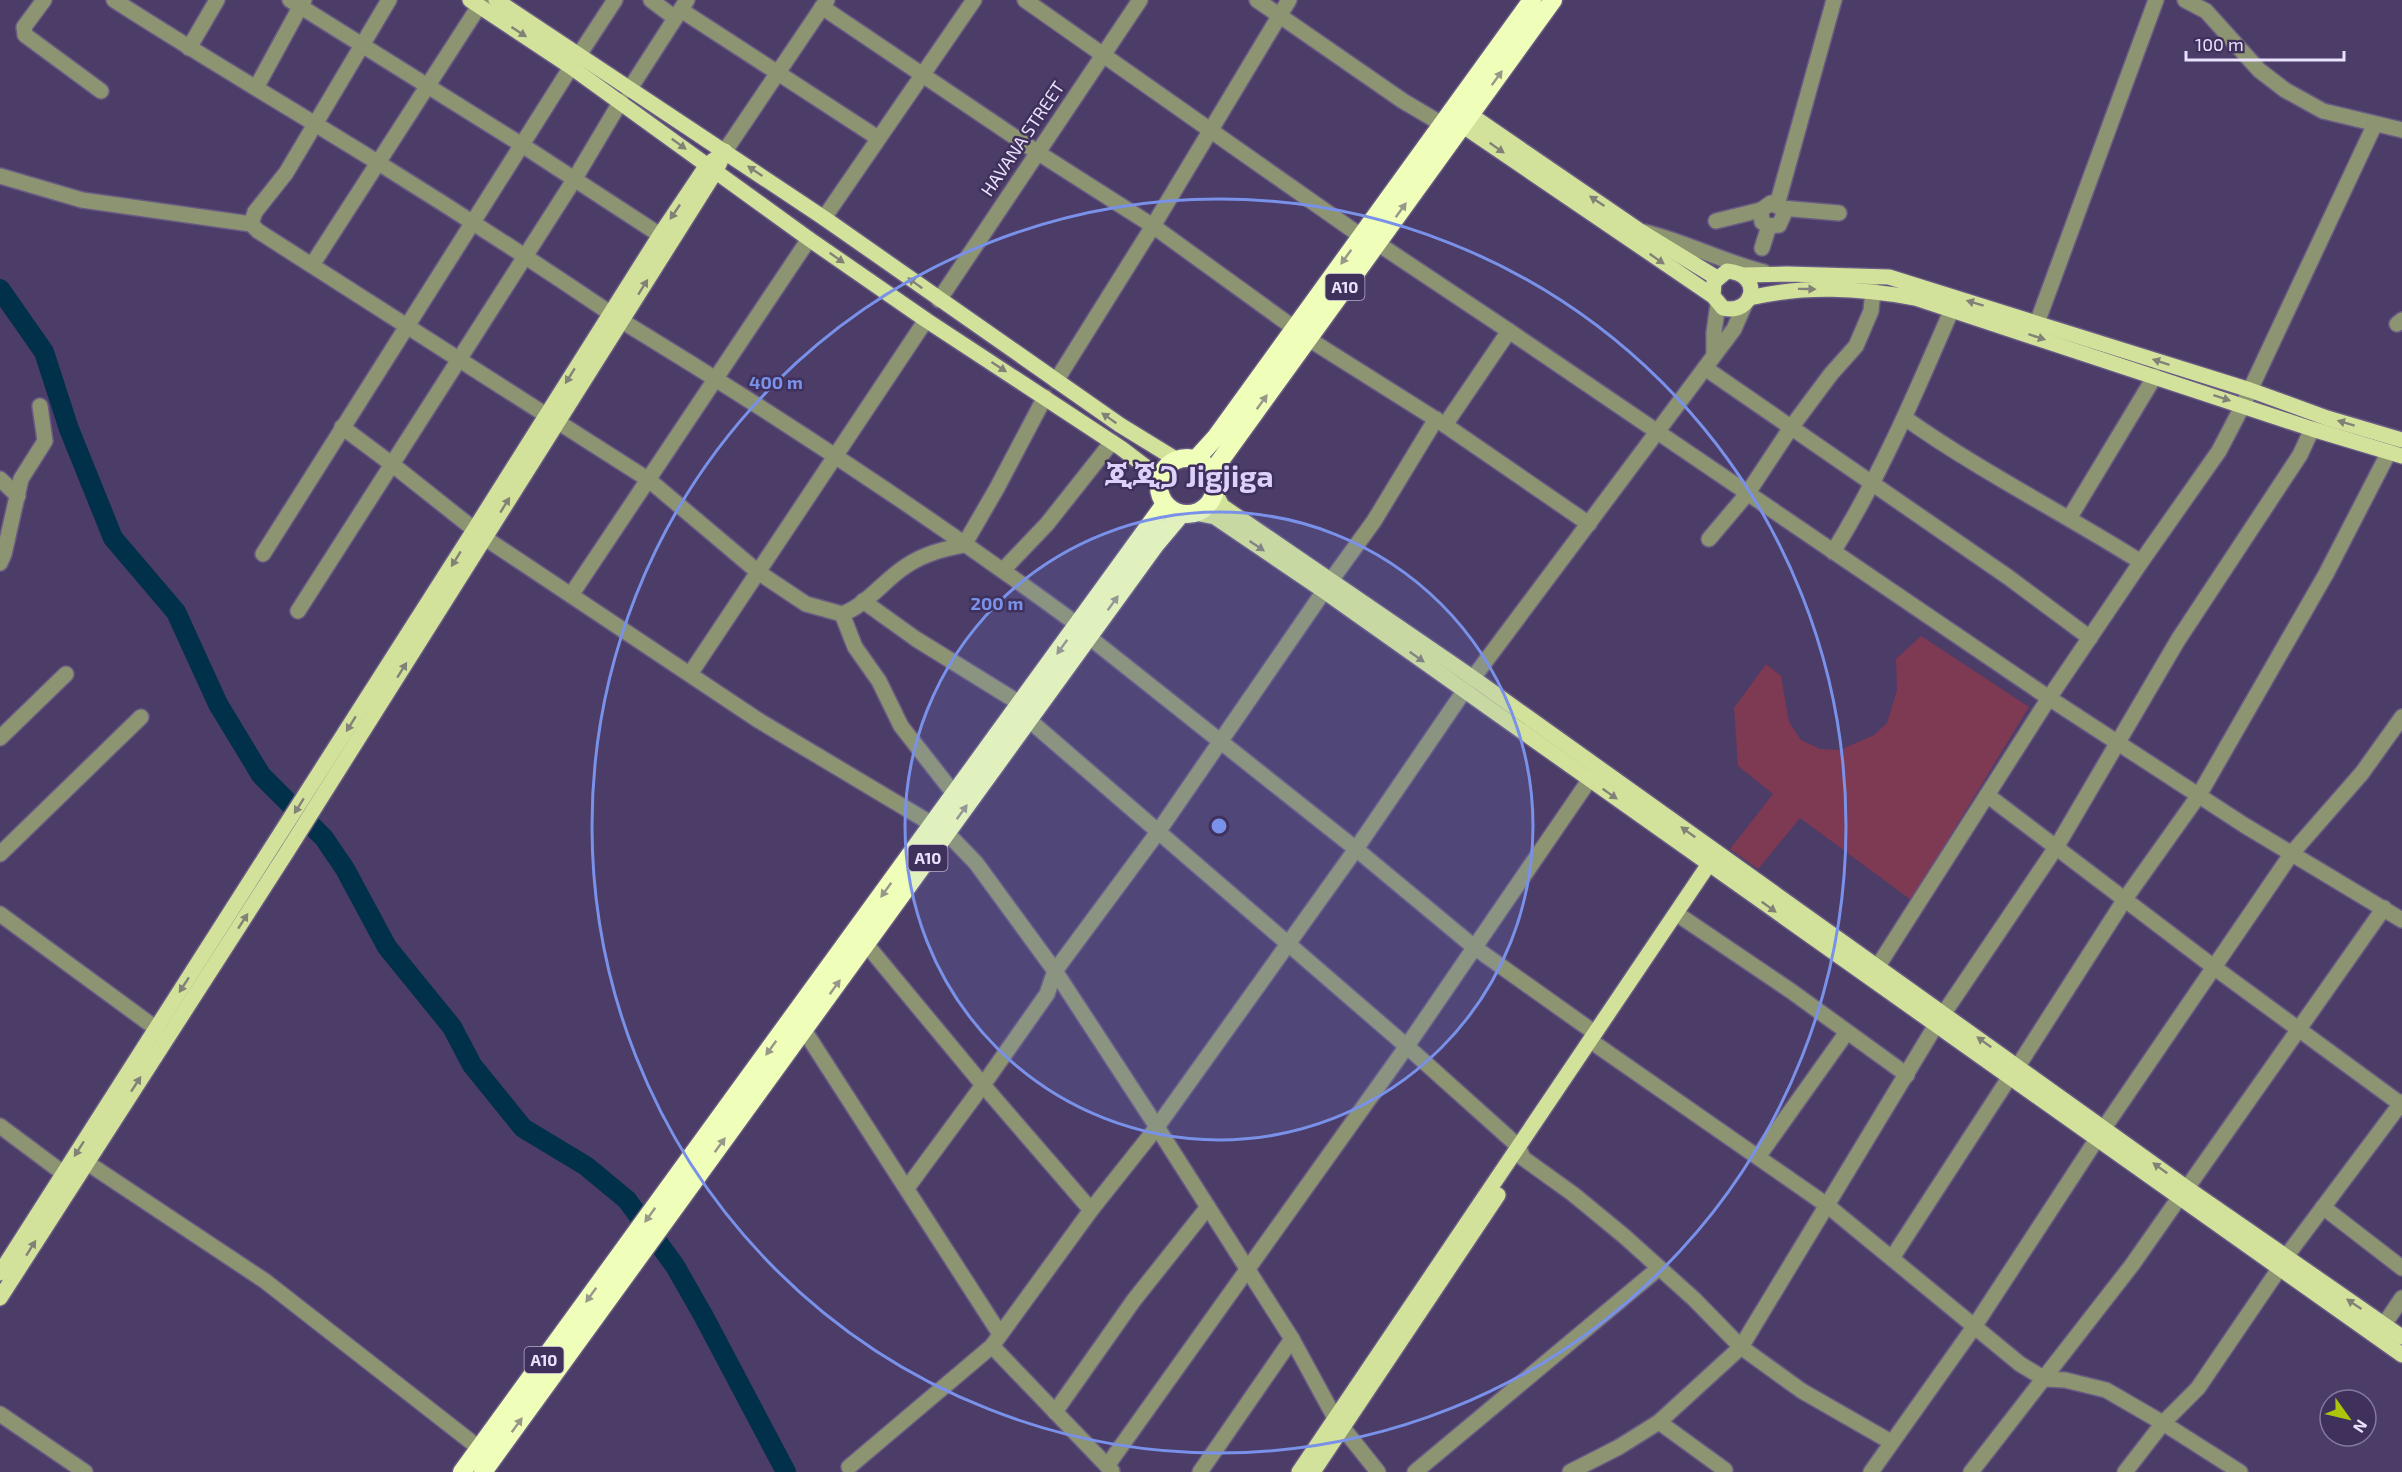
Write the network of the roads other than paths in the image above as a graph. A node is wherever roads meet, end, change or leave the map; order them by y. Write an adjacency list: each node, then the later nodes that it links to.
1 (44, 0): 31 (street)
2 (114, 0): 24 (street)
3 (217, 0): 24 (street)
4 (389, 0): 23 (street)
5 (496, 0): 26 (main road)
6 (615, 0): 26 (street)
7 (651, 0): 21 (street)
8 (974, 0): 28 (street)
9 (1025, 0): 25 (street)
10 (1140, 0): 25 (street, HAVANA STREET)
11 (1257, 0): 22 (street)
12 (1289, 0): 22 (street)
13 (1532, 0): 33 (highway, A10)
14 (1553, 0): 33 (highway, A10, one-way to 14)
15 (1833, 0): 46 (street)
16 (2156, 0): 72 (street)
17 (2185, 0): 35 (street)
18 (298, 2): 23 (street); 30 (street)
19 (478, 2): 26 (main road, one-way to 26); 29 (street)
20 (824, 4): 27 (street); 28 (street)
21 (681, 9): 27 (street); 32 (street)
22 (1280, 15): 33 (street); 36 (street)
23 (361, 45): 29 (street); 34 (street)
24 (189, 48): 30 (street)
25 (1103, 56): 36 (street); 41 (street, HAVANA STREET)
26 (575, 61): 32 (main road); 39 (street)
27 (778, 74): 38 (street); 40 (street)
28 (922, 74): 38 (street); 41 (street)
29 (429, 87): 39 (street); 42 (street)
30 (256, 88): 34 (street)
31 (101, 92)
32 (625, 96): 40 (main road); 43 (main road, one-way to 43); 45 (street)
33 (1456, 117): 55 (main road, one-way to 33); 58 (highway, A10); 67 (main road, one-way to 67)
34 (314, 123): 42 (street); 52 (street)
35 (2375, 124): 37 (street); 81 (street)
36 (1212, 129): 53 (street); 58 (street)
37 (2402, 130)
38 (878, 138): 49 (street)
39 (522, 145): 45 (street); 51 (street)
40 (725, 151): 43 (main road); 49 (main road, one-way to 40)
41 (1038, 152): 53 (street); 66 (street, HAVANA STREET)
42 (378, 162): 51 (street); 61 (street)
43 (712, 168): 56 (main road, one-way to 56); 57 (main road); 70 (main road, one-way to 43)
44 (0, 176): 52 (street)
45 (574, 180): 56 (street); 60 (street)
46 (1779, 206): 47 (street); 48 (street); 54 (street)
47 (1761, 210): 50 (street); 54 (street)
48 (1839, 213)
49 (824, 218): 66 (main road, one-way to 49)
50 (1716, 221)
51 (472, 222): 60 (street); 73 (street)
52 (251, 224): 61 (street)
53 (1154, 226): 75 (street); 80 (street)
54 (1769, 226): 59 (street)
55 (1640, 231): 62 (street); 64 (main road)
56 (660, 235): 70 (main road)
57 (809, 239): 71 (main road, one-way to 71); 79 (street)
58 (1369, 239): 74 (street); 75 (highway, A10)
59 (1762, 248)
60 (525, 256): 70 (street); 76 (street)
61 (312, 265): 73 (street)
62 (1773, 274): 63 (main road); 72 (main road, one-way to 62)
63 (1744, 275): 64 (main road); 68 (main road)
64 (1717, 278): 67 (main road)
65 (1873, 290): 68 (main road, one-way to 65); 69 (main road); 89 (street)
66 (939, 300): 80 (main road)
67 (1715, 300): 68 (main road); 77 (street)
68 (1747, 301): 77 (street)
69 (1952, 309): 78 (main road, one-way to 78); 85 (street)
70 (616, 317): 79 (street); 86 (main road)
71 (926, 320): 82 (main road, one-way to 82); 95 (street)
72 (2037, 323): 81 (main road, one-way to 72)
73 (406, 326): 76 (street); 88 (street)
74 (1509, 331): 87 (street); 91 (street)
75 (1300, 333): 87 (street); 96 (highway, A10); 99 (highway, A10, one-way to 75)
76 (459, 358): 86 (street); 98 (street)
77 (1709, 361): 89 (street); 91 (street)
78 (2155, 376): 83 (main road, one-way to 83); 107 (street)
79 (717, 379): 95 (street); 101 (street)
80 (1056, 381): 97 (main road, one-way to 80)
81 (2250, 390): 83 (street); 92 (main road, one-way to 81)
82 (1045, 397): 93 (main road); 111 (street)
83 (2244, 405): 90 (main road); 115 (street)
84 (40, 406): 105 (street)
85 (1905, 417): 102 (street); 107 (street)
86 (552, 418): 101 (street); 109 (main road)
87 (1440, 422): 108 (street); 118 (street)
88 (342, 427): 98 (street); 113 (street)
89 (1790, 429): 102 (street); 104 (street)
90 (2312, 429): 94 (main road); 134 (street)
91 (1656, 432): 104 (street); 108 (street)
92 (2402, 440)
93 (1112, 442): 106 (main road); 116 (street)
94 (2395, 454): 138 (street)
95 (835, 456): 111 (street); 117 (street)
96 (1196, 459): 97 (highway); 99 (highway)
97 (1177, 460): 106 (highway, A10)
98 (393, 465): 109 (street); 121 (street)
99 (1212, 472): 103 (highway)
100 (0, 479): 105 (street)
101 (649, 480): 117 (street); 119 (street)
102 (1872, 485): 112 (street); 124 (street)
103 (1215, 492): 106 (highway, A10); 118 (main road)
104 (1747, 494): 110 (street); 112 (street)
105 (18, 496): 114 (street)
106 (1175, 505): 118 (main road, one-way to 118); 123 (highway, A10)
107 (2070, 517): 115 (street)
108 (1589, 524): 127 (street)
109 (479, 534): 119 (street); 159 (main road)
110 (1710, 538)
111 (964, 544): 116 (street); 120 (street)
112 (1833, 552): 128 (street)
113 (263, 554)
114 (0, 562)
115 (2141, 562): 124 (street)
116 (1003, 570): 123 (street)
117 (758, 572): 122 (street); 126 (street)
118 (1328, 585): 127 (main road); 133 (street)
119 (571, 595): 126 (street)
120 (863, 600): 122 (street); 129 (street)
121 (298, 611)
122 (842, 614): 136 (street)
123 (1084, 631): 129 (highway, A10); 133 (street)
124 (2090, 639): 128 (street)
125 (66, 674): 132 (street)
126 (690, 674): 139 (street)
127 (1469, 684): 135 (main road); 142 (street); 145 (main road, one-way to 127)
128 (2049, 698): 134 (street); 137 (street)
129 (1025, 712): 136 (highway, A10); 139 (highway, A10, one-way to 129); 140 (street)
130 (141, 717): 144 (street)
131 (2402, 717): 143 (street)
132 (0, 738)
133 (1220, 741): 140 (street); 142 (street)
134 (2117, 742): 138 (street); 141 (street)
135 (1590, 779): 145 (main road, one-way to 145); 152 (street)
136 (956, 795): 139 (highway, A10)
137 (1987, 795): 141 (street); 153 (street)
138 (2199, 795): 143 (street); 146 (street)
139 (940, 829): 151 (highway, A10); 155 (street); 174 (highway, A10, one-way to 174)
140 (1158, 832): 150 (street); 155 (street)
141 (2057, 846): 146 (street); 156 (street)
142 (1356, 849): 150 (street); 152 (street)
143 (2292, 853): 147 (street); 154 (street)
144 (0, 854)
145 (1717, 861): 149 (main road); 153 (main road); 156 (main road, one-way to 156); 161 (main road)
146 (2125, 898): 154 (street); 163 (street)
147 (2396, 913): 158 (street)
148 (0, 914): 159 (street)
149 (1683, 918): 160 (street); 161 (main road)
150 (1288, 943): 162 (street); 168 (street)
151 (866, 944): 157 (highway, A10, one-way to 151); 165 (street)
152 (1474, 947): 161 (street); 162 (street)
153 (1878, 966): 156 (main road)
154 (2215, 968): 158 (street); 169 (street)
155 (1055, 971): 165 (street); 168 (street)
156 (1940, 1019): 163 (main road); 164 (street)
157 (804, 1029): 174 (highway, A10, one-way to 157); 175 (street)
158 (2300, 1030): 166 (street); 176 (street)
159 (162, 1032): 172 (main road, one-way to 159); 173 (main road, one-way to 173)
160 (1847, 1032): 164 (street); 171 (street)
161 (1596, 1040): 170 (main road); 171 (street)
162 (1407, 1046): 170 (street); 186 (street)
163 (2013, 1072): 169 (main road); 182 (street)
164 (1907, 1075): 177 (street)
165 (983, 1085): 175 (street); 180 (street)
166 (2401, 1103): 179 (street)
167 (0, 1126): 173 (street)
168 (1157, 1127): 178 (street); 180 (street)
169 (2101, 1134): 176 (main road); 190 (street)
170 (1521, 1152): 184 (street); 200 (main road)
171 (1758, 1157): 177 (street)
172 (86, 1162): 188 (main road, one-way to 172); 204 (street)
173 (63, 1173): 187 (main road)
174 (680, 1187): 181 (highway, A10)
175 (907, 1188): 194 (street)
176 (2183, 1193): 183 (main road); 197 (street)
177 (1828, 1206): 182 (street); 195 (street)
178 (1208, 1207): 186 (street); 198 (street)
179 (2322, 1207): 183 (street); 185 (street)
180 (1091, 1210): 194 (street)
181 (632, 1253): 204 (highway, A10, one-way to 204); 210 (highway, A10, one-way to 181)
182 (1892, 1258): 190 (street)
183 (2282, 1263): 191 (main road); 202 (street)
184 (1659, 1268): 195 (street); 215 (street)
185 (2402, 1268)
186 (1247, 1269): 193 (street); 206 (street)
187 (1, 1271)
188 (0, 1298)
189 (2402, 1298): 191 (street)
190 (1974, 1327): 197 (street); 203 (street)
191 (2380, 1331): 192 (main road); 196 (main road)
192 (2402, 1337)
193 (1292, 1339): 200 (street); 211 (street)
194 (996, 1340): 198 (street); 205 (street)
195 (1741, 1347): 201 (street); 203 (street)
196 (2402, 1355)
197 (2045, 1379): 202 (street); 218 (street)
198 (1055, 1412): 206 (street)
199 (0, 1414): 208 (street)
200 (1339, 1422): 212 (main road); 213 (main road); 214 (street)
201 (1659, 1422): 207 (street); 216 (street)
202 (2163, 1423): 219 (street); 220 (street)
203 (1891, 1443): 217 (street)
204 (479, 1448): 209 (highway, A10)
205 (849, 1467)
206 (1110, 1469)
207 (1725, 1470)
208 (85, 1472)
209 (462, 1472)
210 (483, 1472)
211 (1200, 1472)
212 (1299, 1472)
213 (1313, 1472)
214 (1378, 1472)
215 (1415, 1472)
216 (1570, 1472)
217 (1870, 1472)
218 (1971, 1472)
219 (2125, 1472)
220 (2240, 1472)

